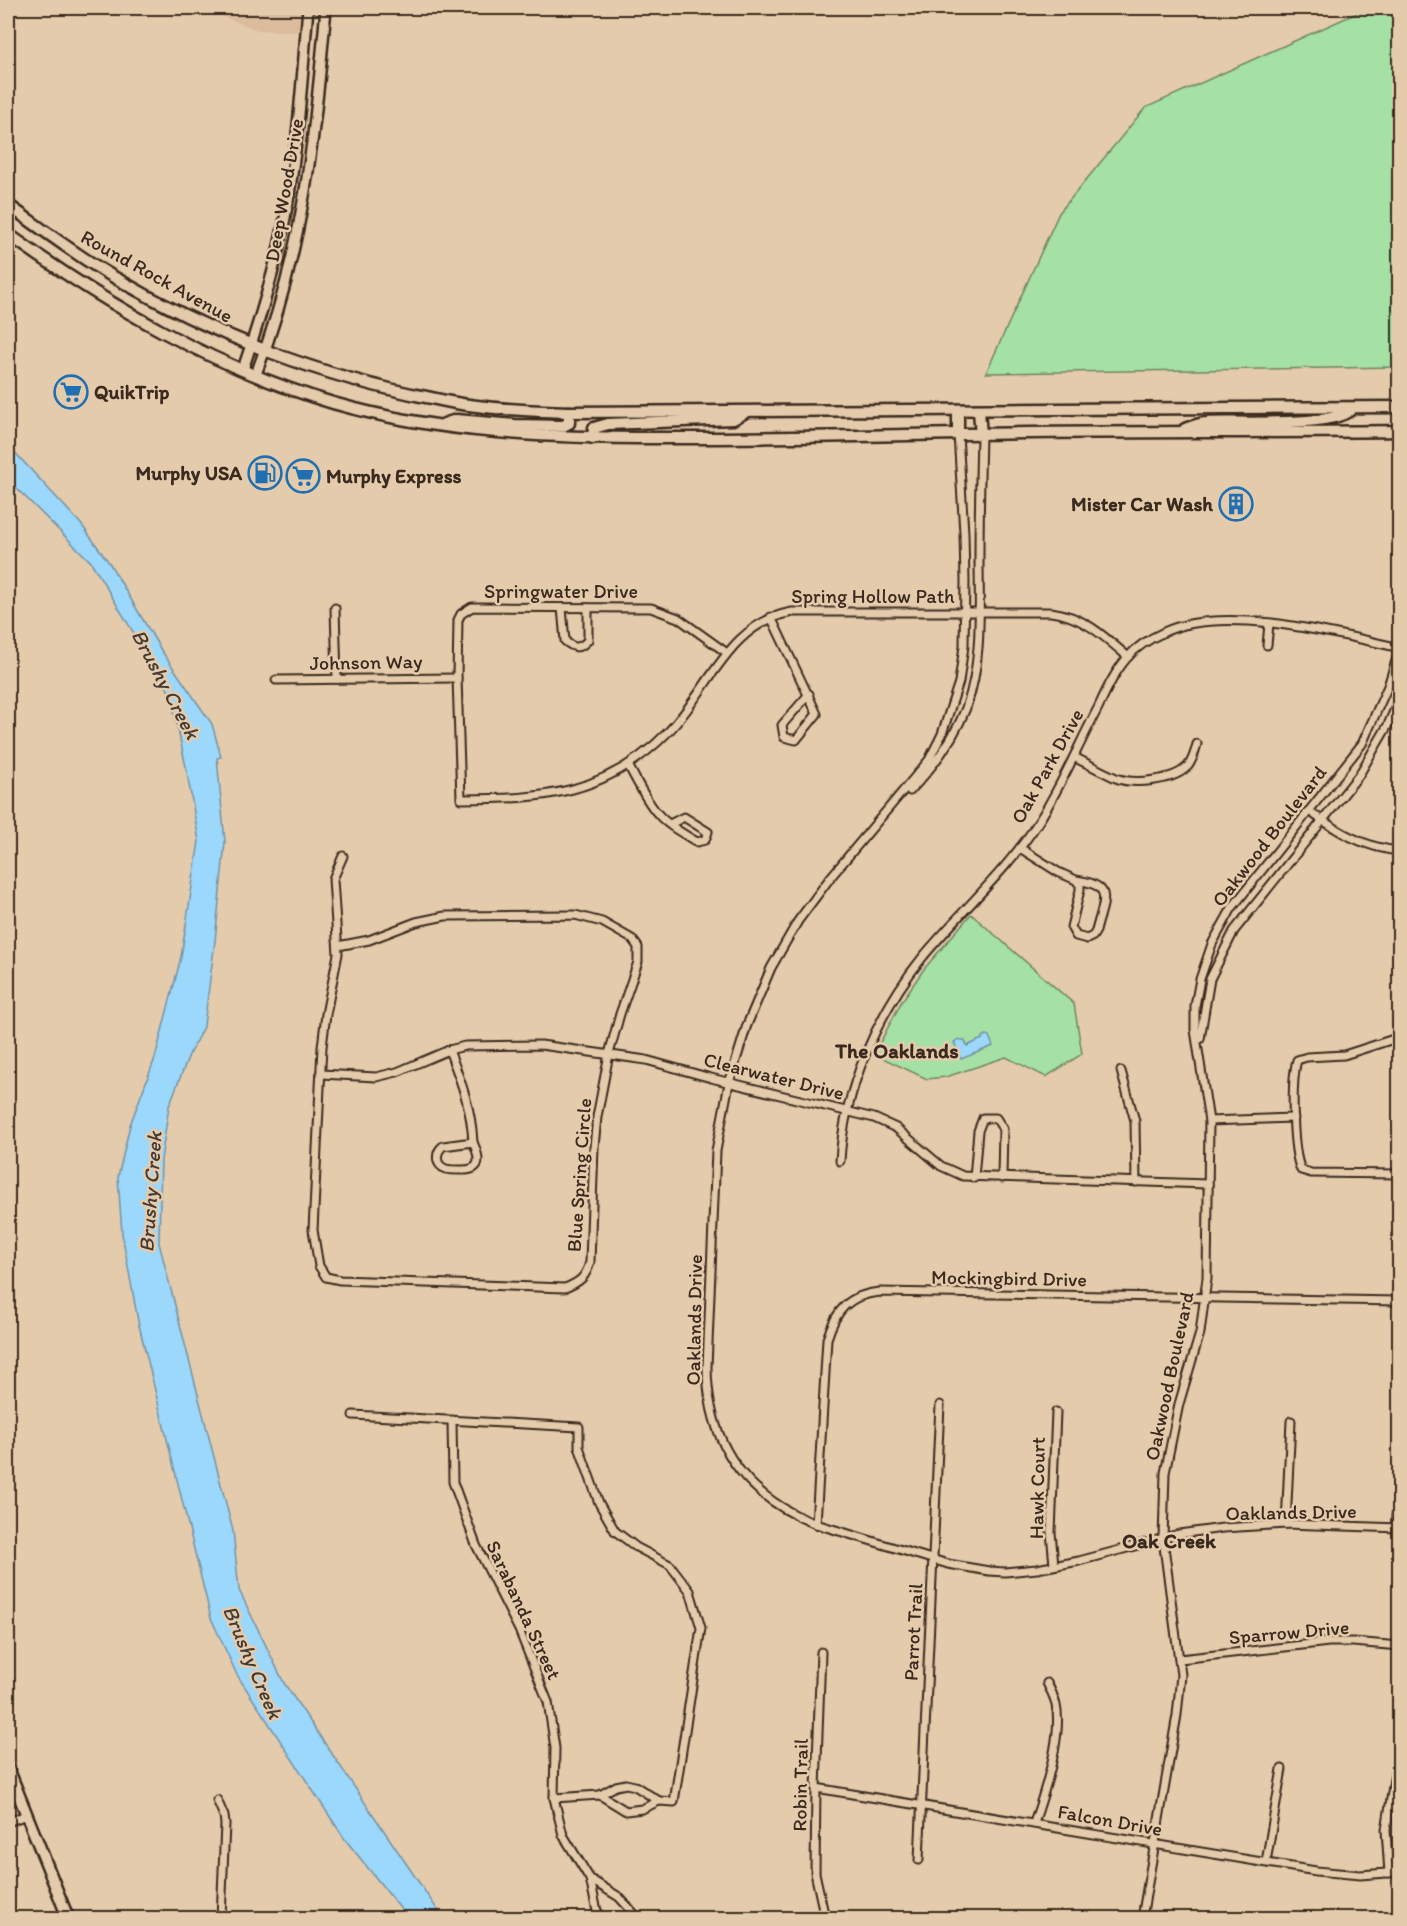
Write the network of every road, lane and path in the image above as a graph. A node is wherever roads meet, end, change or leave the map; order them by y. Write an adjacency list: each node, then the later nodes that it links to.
1 (308, 8): 5 (street, Deep Wood Drive)
2 (326, 8): 6 (street, Deep Wood Drive)
3 (8, 205): 5 (main road, Round Rock Avenue)
4 (8, 234): 7 (main road)
5 (251, 346): 6 (main road, Round Rock Avenue); 7 (street, Deep Wood Drive)
6 (265, 351): 8 (street, Deep Wood Drive); 14 (main road, Round Rock Avenue)
7 (243, 369): 8 (main road)
8 (256, 374): 15 (main road)
9 (1400, 407): 10 (main road, Round Rock Avenue)
10 (1352, 408): 13 (main road, Round Rock Avenue); 16 (main road)
11 (958, 410): 12 (main road, Round Rock Avenue); 13 (main road, Round Rock Avenue); 18 (main road)
12 (747, 411): 14 (main road, Round Rock Avenue); 20 (main road)
13 (979, 411): 19 (main road)
14 (569, 412): 15 (main road)
15 (440, 425): 20 (main road)
16 (1173, 432): 17 (main road); 19 (main road)
17 (1400, 432)
18 (958, 434): 19 (main road); 20 (main road); 24 (street, Oaklands Drive)
19 (981, 435): 25 (street, Oaklands Drive)
20 (593, 438)
21 (335, 608): 33 (street)
22 (562, 608): 23 (street, Springwater Drive); 23 (street); 32 (street, Springwater Drive)
23 (588, 608): 30 (street, Springwater Drive)
24 (965, 612): 25 (street, Spring Hollow Path); 26 (street, Spring Hollow Path); 41 (street, Oaklands Drive)
25 (979, 612): 31 (street, Spring Hollow Path); 41 (street, Oaklands Drive)
26 (771, 617): 30 (street, Spring Hollow Path); 35 (street)
27 (1269, 624): 28 (street); 29 (street, Oak Park Drive); 31 (street, Oak Park Drive)
28 (1267, 645)
29 (1400, 648): 42 (street, Oakwood Boulevard)
30 (727, 652): 39 (street, Spring Hollow Path)
31 (1128, 657): 38 (street, Oak Park Drive)
32 (457, 678): 33 (street, Johnson Way); 40 (street, Springwater Drive)
33 (337, 679): 34 (street, Johnson Way)
34 (276, 680)
35 (809, 694): 35 (street)
36 (1400, 697): 43 (street, Oakwood Boulevard)
37 (1197, 744): 38 (street)
38 (1074, 757): 45 (street, Oak Park Drive)
39 (628, 765): 40 (street, Spring Hollow Path); 44 (street)
40 (461, 799)
41 (888, 811): 56 (street, Oaklands Drive)
42 (1309, 811): 43 (street); 53 (street, Oakwood Boulevard)
43 (1323, 821): 46 (street); 53 (street, Oakwood Boulevard)
44 (670, 824): 44 (street)
45 (1020, 848): 48 (street); 57 (street, Oak Park Drive)
46 (1400, 851)
47 (343, 856): 49 (street)
48 (1076, 880): 48 (street)
49 (338, 946): 52 (street, Blue Spring Circle); 55 (street, Blue Spring Circle)
50 (1400, 1037): 58 (street)
51 (449, 1050): 52 (street, Clearwater Drive); 55 (street, Clearwater Drive); 60 (street)
52 (609, 1054): 55 (street, Blue Spring Circle); 56 (street, Clearwater Drive)
53 (1198, 1054): 59 (street, Oakwood Boulevard)
54 (1122, 1071): 65 (street)
55 (321, 1074)
56 (729, 1083): 57 (street, Clearwater Drive); 75 (street, Oaklands Drive)
57 (849, 1112): 61 (street, Oak Park Drive); 63 (street, Clearwater Drive)
58 (1294, 1118): 59 (street); 62 (street)
59 (1209, 1121): 66 (street, Oakwood Boulevard)
60 (473, 1142): 60 (street)
61 (840, 1161)
62 (1400, 1174)
63 (974, 1178): 64 (street, Clearwater Drive); 64 (street)
64 (1002, 1178): 65 (street, Clearwater Drive)
65 (1136, 1182): 66 (street, Clearwater Drive)
66 (1208, 1184): 67 (street, Oakwood Boulevard)
67 (1205, 1298): 68 (street, Mockingbird Drive); 75 (street, Mockingbird Drive); 78 (street, Oakwood Boulevard)
68 (1400, 1301)
69 (940, 1405): 79 (street, Parrot Trail)
70 (1056, 1412): 80 (street, Hawk Court)
71 (353, 1414): 72 (street)
72 (452, 1420): 90 (street, Sarabanda Street); 92 (street)
73 (1291, 1421): 76 (street)
74 (1400, 1476): 77 (street)
75 (816, 1524): 79 (street, Oaklands Drive)
76 (1286, 1524): 77 (street, Oaklands Drive); 78 (street, Oaklands Drive)
77 (1397, 1528)
78 (1163, 1539): 80 (street, Oaklands Drive); 83 (street, Oakwood Boulevard)
79 (933, 1560): 80 (street, Oaklands Drive); 93 (street, Parrot Trail)
80 (1054, 1565)
81 (1400, 1646): 83 (street, Sparrow Drive)
82 (821, 1652): 88 (street, Robin Trail)
83 (1180, 1659): 97 (street, Oakwood Boulevard)
84 (1047, 1683): 96 (street)
85 (8, 1767): 94 (main road)
86 (1282, 1768): 99 (street)
87 (1395, 1773): 101 (street)
88 (816, 1788): 93 (street, Falcon Drive); 107 (street, Robin Trail)
89 (600, 1795): 90 (street); 92 (street); 92 (street)
90 (554, 1798): 102 (street, Sarabanda Street)
91 (217, 1800): 104 (street)
92 (659, 1801)
93 (922, 1804): 96 (street, Falcon Drive); 98 (street, Parrot Trail)
94 (26, 1815): 95 (street); 103 (main road)
95 (8, 1822)
96 (1034, 1823): 97 (street, Falcon Drive)
97 (1154, 1844): 99 (street, Falcon Drive); 108 (street, Oakwood Boulevard)
98 (919, 1860)
99 (1266, 1862): 101 (street, Falcon Drive)
100 (1400, 1872): 101 (street, Falcon Drive)
101 (1389, 1873)
102 (590, 1879): 105 (street, Sarabanda Street); 106 (street, Sarabanda Street)
103 (68, 1918)
104 (221, 1918)
105 (603, 1918)
106 (638, 1918)
107 (825, 1918)
108 (1142, 1918)

